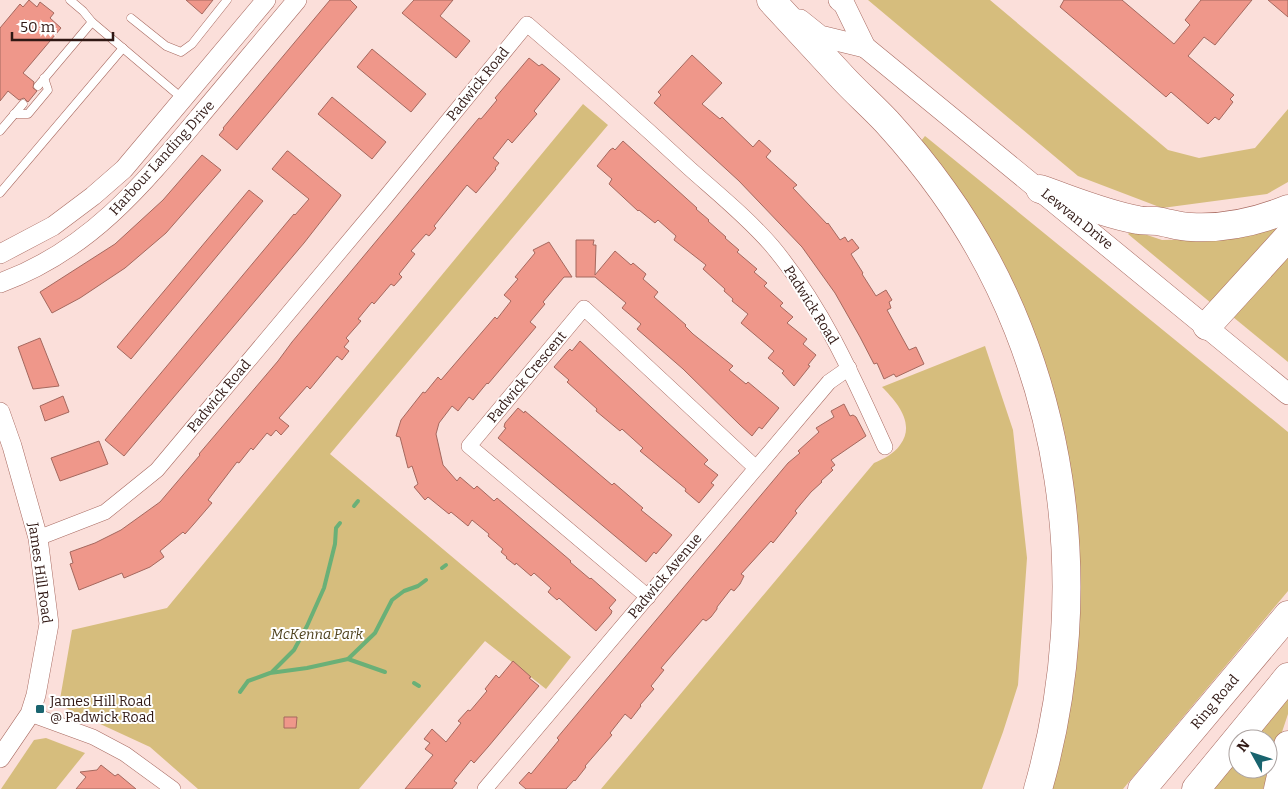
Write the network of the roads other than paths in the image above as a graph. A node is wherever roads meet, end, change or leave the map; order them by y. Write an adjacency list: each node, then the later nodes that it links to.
1 (70, 0): 8 (lane)
2 (227, 0): 7 (lane)
3 (771, 0): 38 (highway)
4 (775, 0): 9 (main road, Lewvan Drive)
5 (840, 1): 9 (main road, Lewvan Drive)
6 (283, 4): 13 (street, Harbour Landing Drive); 22 (street, Harbour Landing Drive)
7 (131, 18)
8 (92, 22): 10 (lane); 11 (lane)
9 (865, 46): 17 (main road, Lewvan Drive)
10 (123, 48): 13 (lane); 18 (lane)
11 (44, 78): 12 (lane); 15 (lane)
12 (38, 86)
13 (183, 100): 21 (street, Harbour Landing Drive)
14 (23, 104): 15 (lane)
15 (14, 114): 16 (lane)
16 (0, 131)
17 (1040, 189): 19 (highway); 23 (main road, Lewvan Drive)
18 (0, 193)
19 (1288, 209)
20 (1288, 237): 23 (highway)
21 (0, 254)
22 (0, 283)
23 (1207, 326): 25 (main road, Lewvan Drive)
24 (849, 368): 27 (street, Padwick Road); 28 (street, Padwick Avenue); 29 (street, Padwick Road)
25 (1288, 394)
26 (0, 412): 29 (street, James Hill Road)
27 (885, 447)
28 (756, 468): 30 (street, Padwick Avenue); 30 (street, Padwick Crescent)
29 (38, 538): 33 (street, James Hill Road)
30 (648, 597): 37 (street, Padwick Avenue)
31 (1288, 615): 39 (highway, Ring Road)
32 (1288, 677): 40 (highway)
33 (30, 714): 35 (street, James Hill Road); 36 (street)
34 (1288, 745): 41 (highway)
35 (0, 758)
36 (173, 789)
37 (485, 789)
38 (1038, 789)
39 (1142, 789)
40 (1196, 789)
41 (1278, 789)

